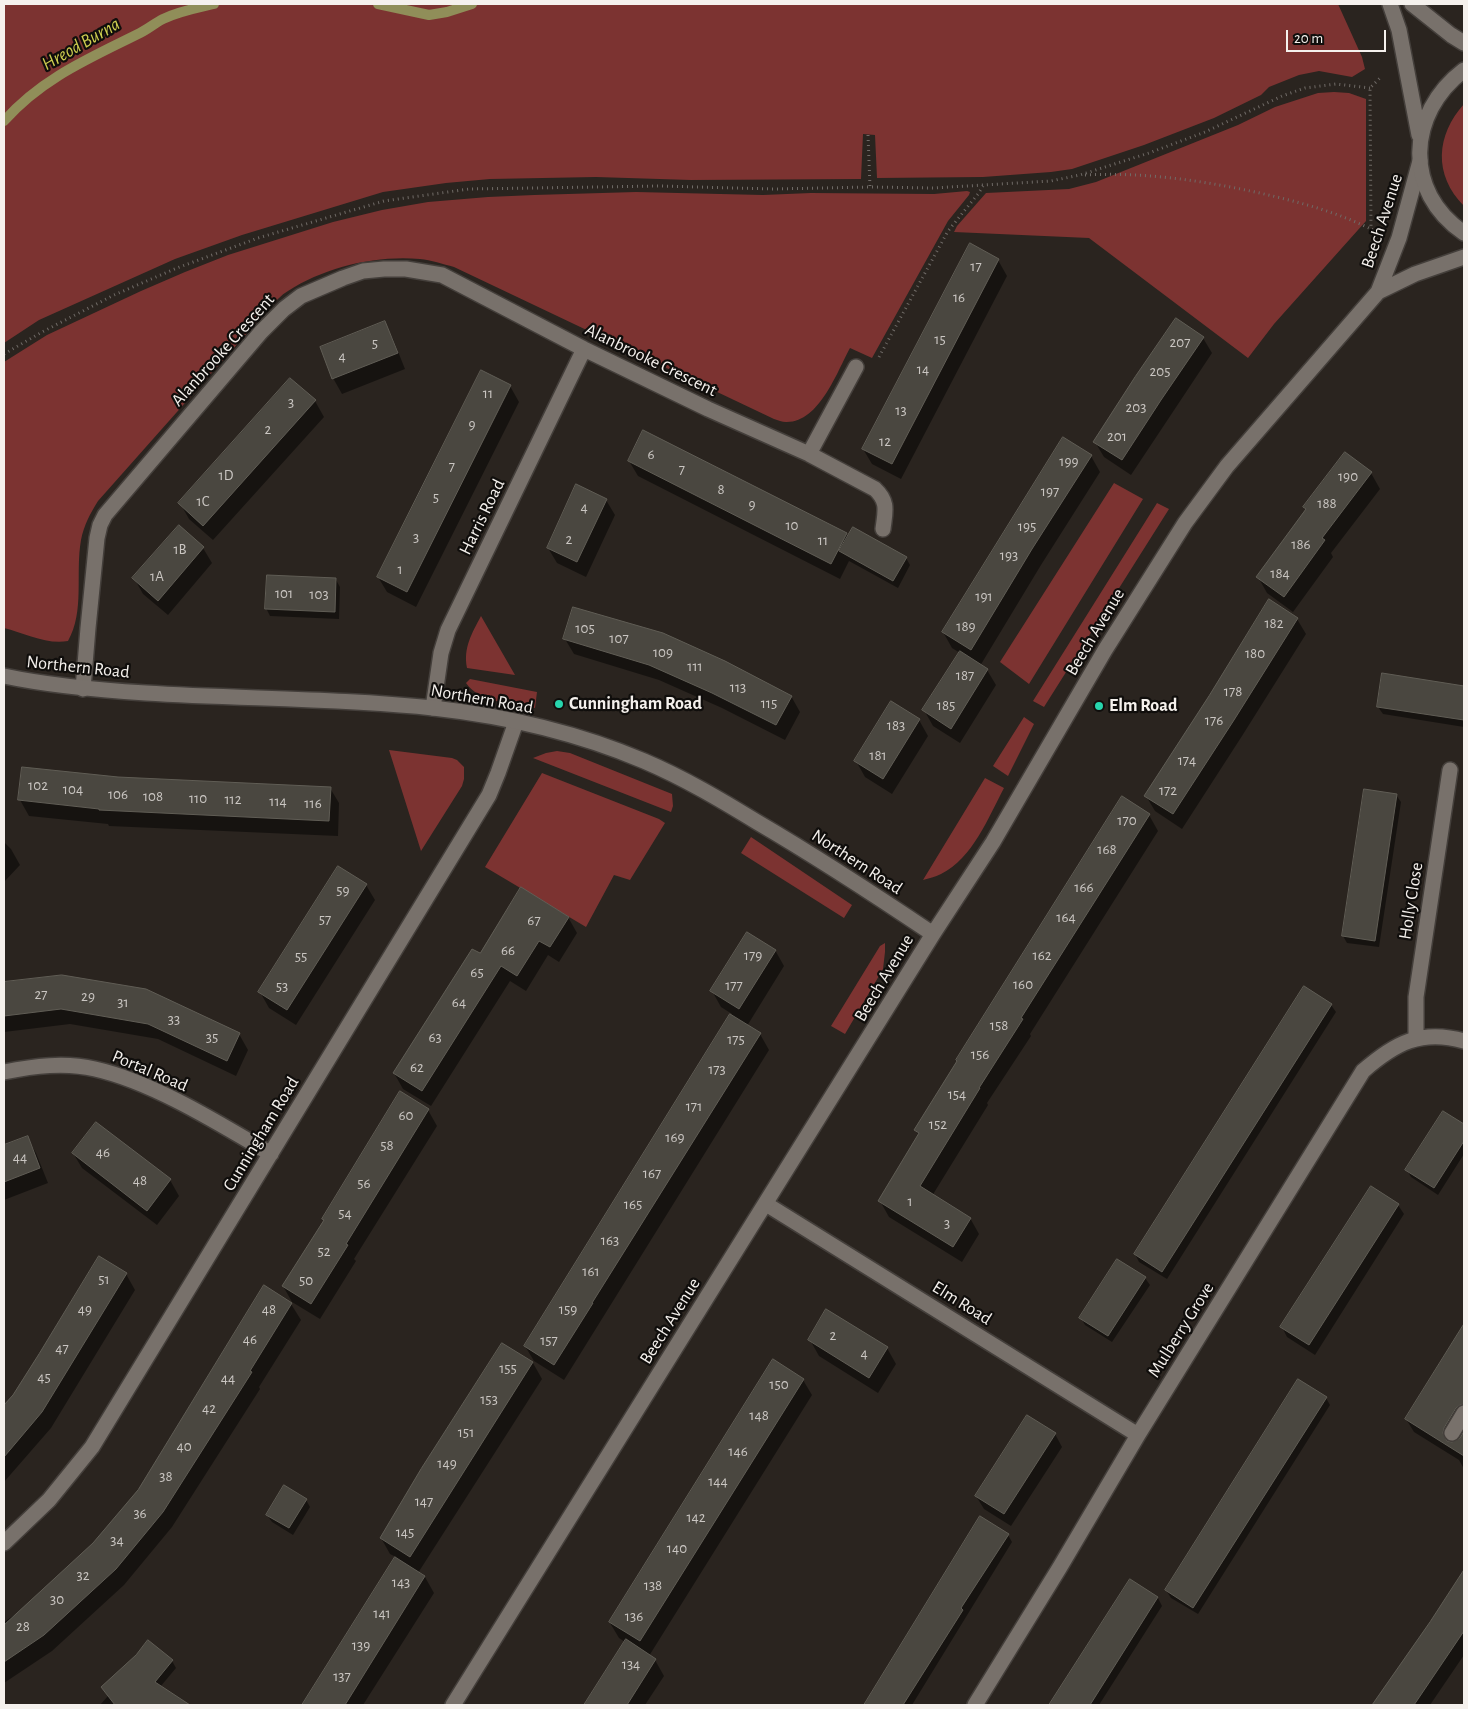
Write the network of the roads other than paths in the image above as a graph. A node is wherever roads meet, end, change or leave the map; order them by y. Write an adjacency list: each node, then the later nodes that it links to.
1 (1390, 4): 5 (street)
2 (1412, 4): 3 (street)
3 (1464, 43)
4 (1464, 70): 5 (street)
5 (1420, 144): 6 (street)
6 (1420, 161): 7 (street); 9 (street, Beech Avenue)
7 (1464, 233)
8 (1464, 257): 9 (street, Beech Avenue)
9 (1378, 292): 19 (street, Beech Avenue)
10 (584, 348): 12 (street, Alanbrooke Crescent); 15 (street, Alanbrooke Crescent); 16 (street, Harris Road)
11 (856, 367): 12 (street)
12 (809, 454): 13 (street, Alanbrooke Crescent)
13 (883, 529)
14 (4, 676): 15 (street, Northern Road)
15 (83, 689): 16 (street, Northern Road)
16 (433, 708): 17 (street, Northern Road)
17 (516, 722): 19 (street, Northern Road); 23 (street, Cunningham Road)
18 (1450, 770): 20 (street, Holly Close)
19 (933, 934): 24 (street, Beech Avenue)
20 (1416, 1038): 21 (street, Mulberry Grove); 27 (street, Mulberry Grove)
21 (1464, 1041)
22 (4, 1072): 23 (street, Portal Road)
23 (271, 1154): 28 (street, Cunningham Road)
24 (766, 1204): 27 (street, Elm Road); 29 (street, Beech Avenue)
25 (1464, 1413): 26 (street)
26 (1452, 1433)
27 (1138, 1435): 30 (street, Mulberry Grove)
28 (4, 1543)
29 (453, 1705)
30 (975, 1705)

